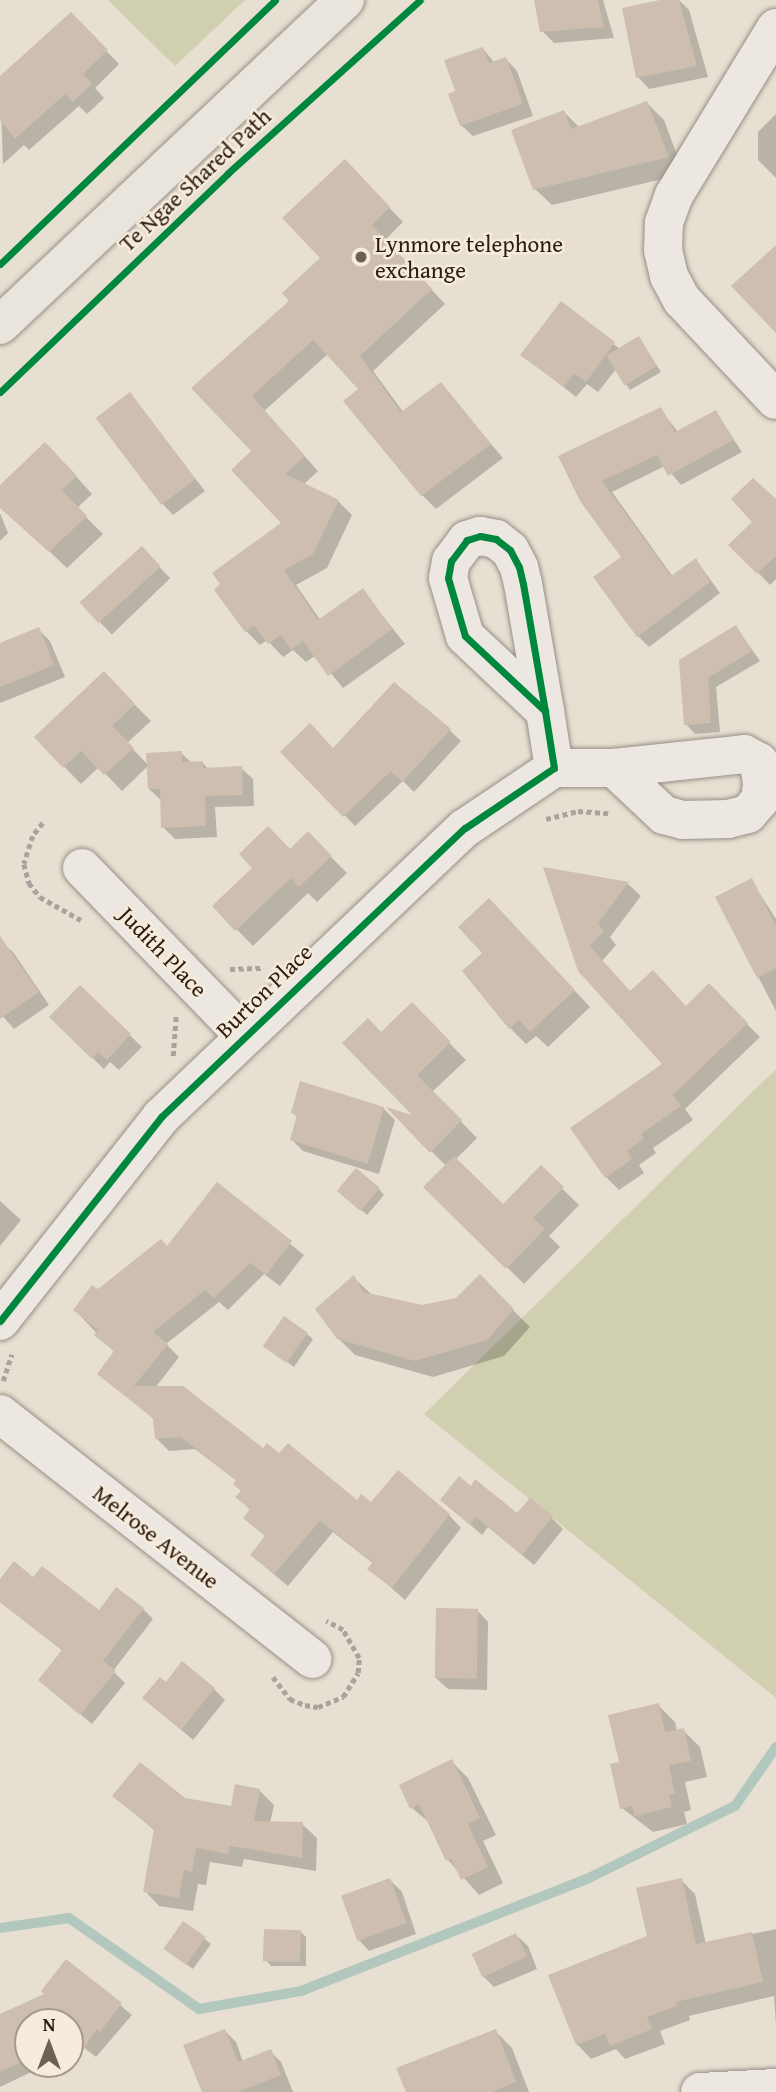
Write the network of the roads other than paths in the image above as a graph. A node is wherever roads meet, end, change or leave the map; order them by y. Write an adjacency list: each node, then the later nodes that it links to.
1 (345, 0): 3 (highway)
2 (776, 28): 4 (street)
3 (0, 325)
4 (776, 400)
5 (545, 711): 6 (street)
6 (554, 768): 7 (street); 9 (street, Burton Place)
7 (614, 768)
8 (82, 868): 9 (street, Judith Place)
9 (245, 1036): 10 (street, Burton Place)
10 (7, 1335)
11 (1, 1396): 12 (street, Melrose Avenue)
12 (312, 1659)
13 (776, 2088): 14 (street)
14 (700, 2092)

